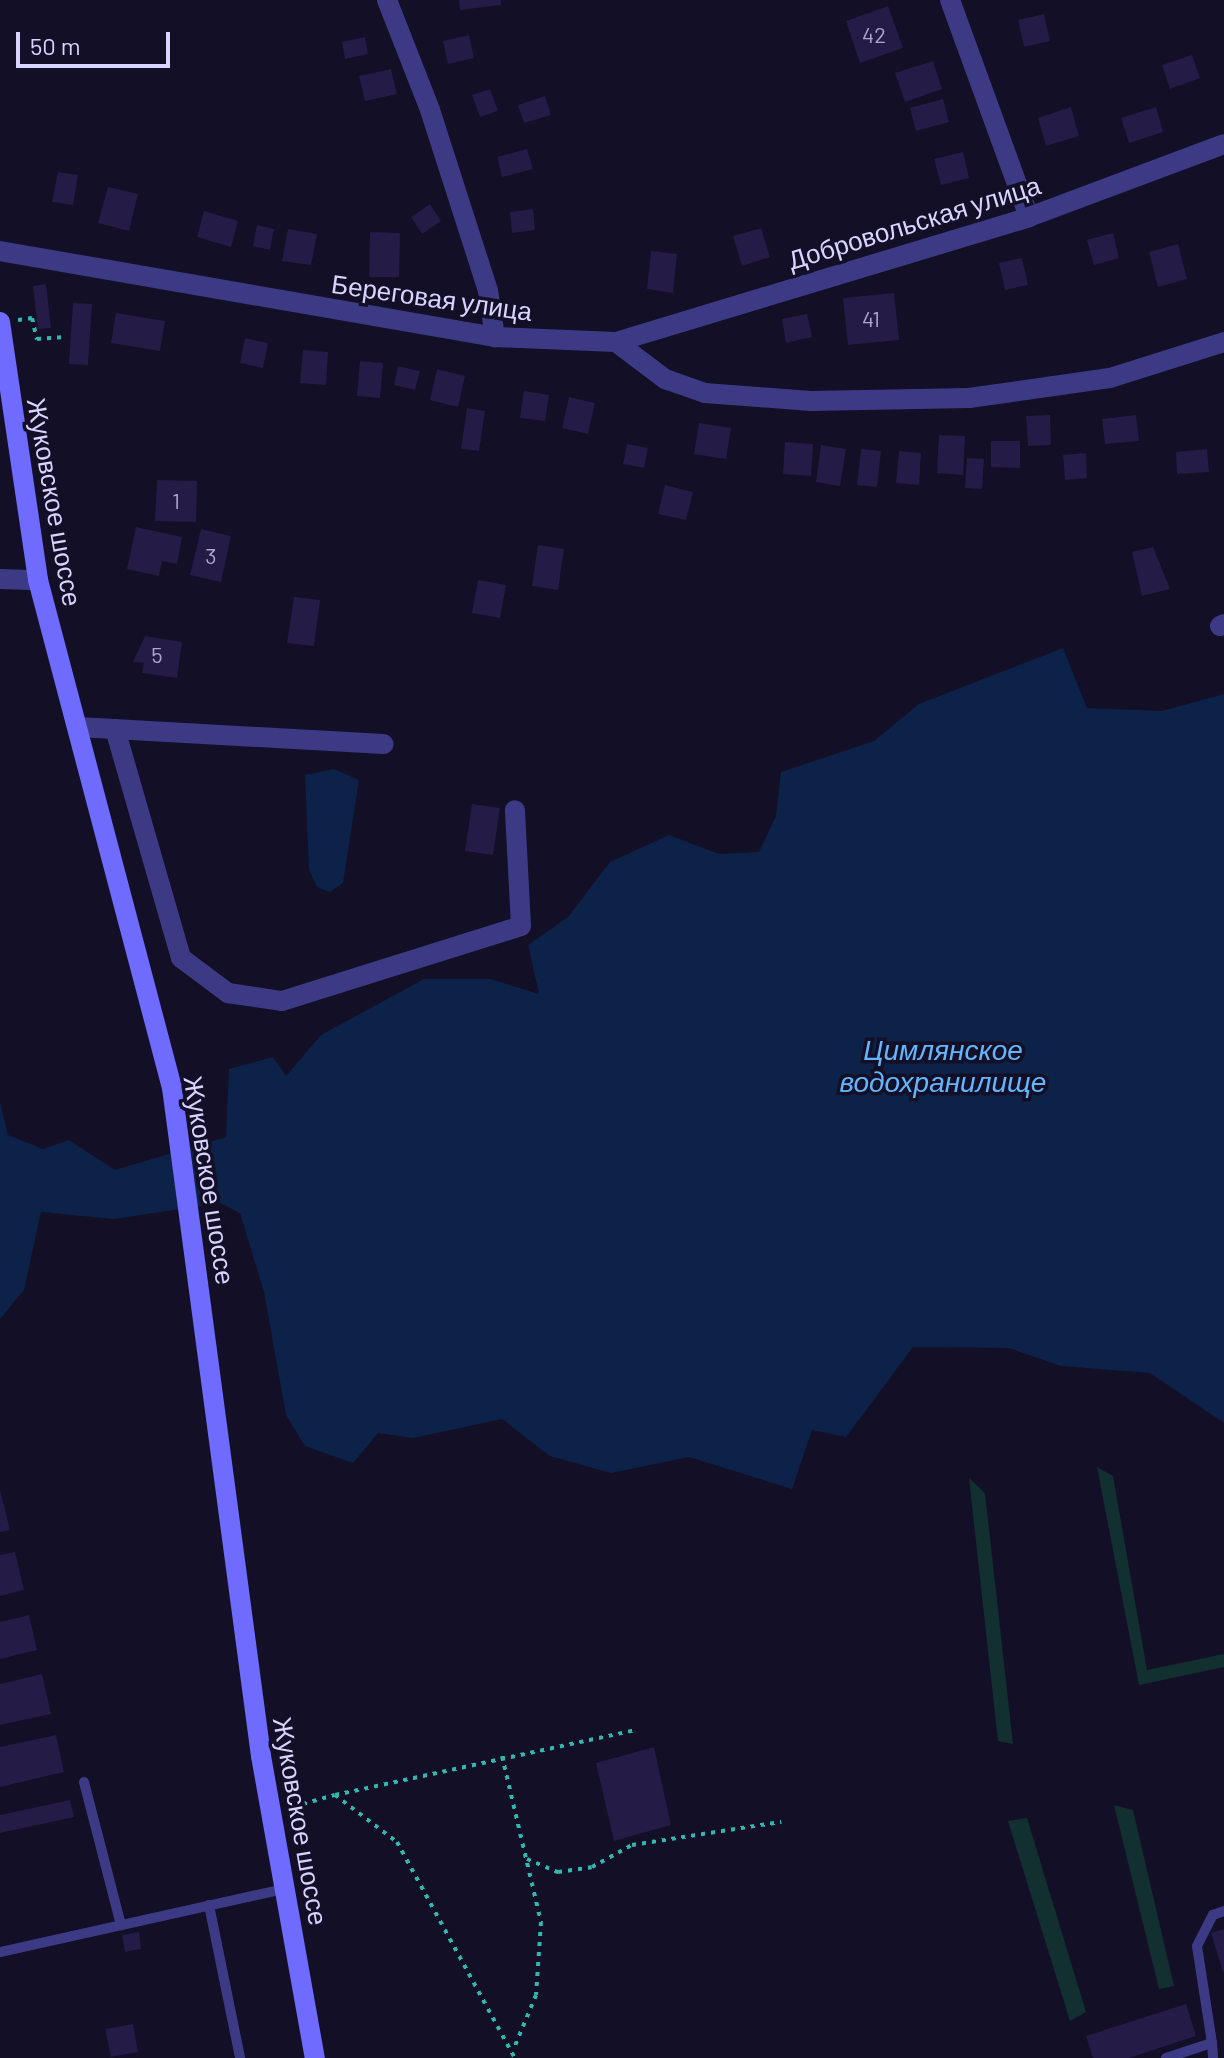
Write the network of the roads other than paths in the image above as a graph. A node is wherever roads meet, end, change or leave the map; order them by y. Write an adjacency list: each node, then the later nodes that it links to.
1 (387, 0): 7 (street)
2 (950, 0): 4 (street)
3 (1224, 144): 4 (street, Добровольская улица)
4 (1029, 217): 8 (street, Добровольская улица)
5 (0, 251): 7 (street, Береговая улица)
6 (0, 322): 10 (main road, Жуковское шоссе)
7 (495, 337): 8 (street, Береговая улица)
8 (616, 342): 9 (street)
9 (1224, 342)
10 (3, 366): 12 (main road, Жуковское шоссе)
11 (0, 579): 12 (street)
12 (38, 580): 13 (main road, Жуковское шоссе)
13 (78, 727): 14 (street); 18 (main road, Жуковское шоссе)
14 (115, 729): 15 (street); 16 (street)
15 (384, 744)
16 (515, 810)
17 (84, 1782): 21 (lane)
18 (285, 1889): 19 (lane); 25 (main road, Жуковское шоссе)
19 (209, 1905): 21 (lane); 24 (lane)
20 (1224, 1911): 23 (lane)
21 (121, 1925): 22 (lane)
22 (0, 1952)
23 (1212, 2043): 26 (lane); 27 (lane)
24 (240, 2058)
25 (315, 2058)
26 (1166, 2058)
27 (1213, 2058)

